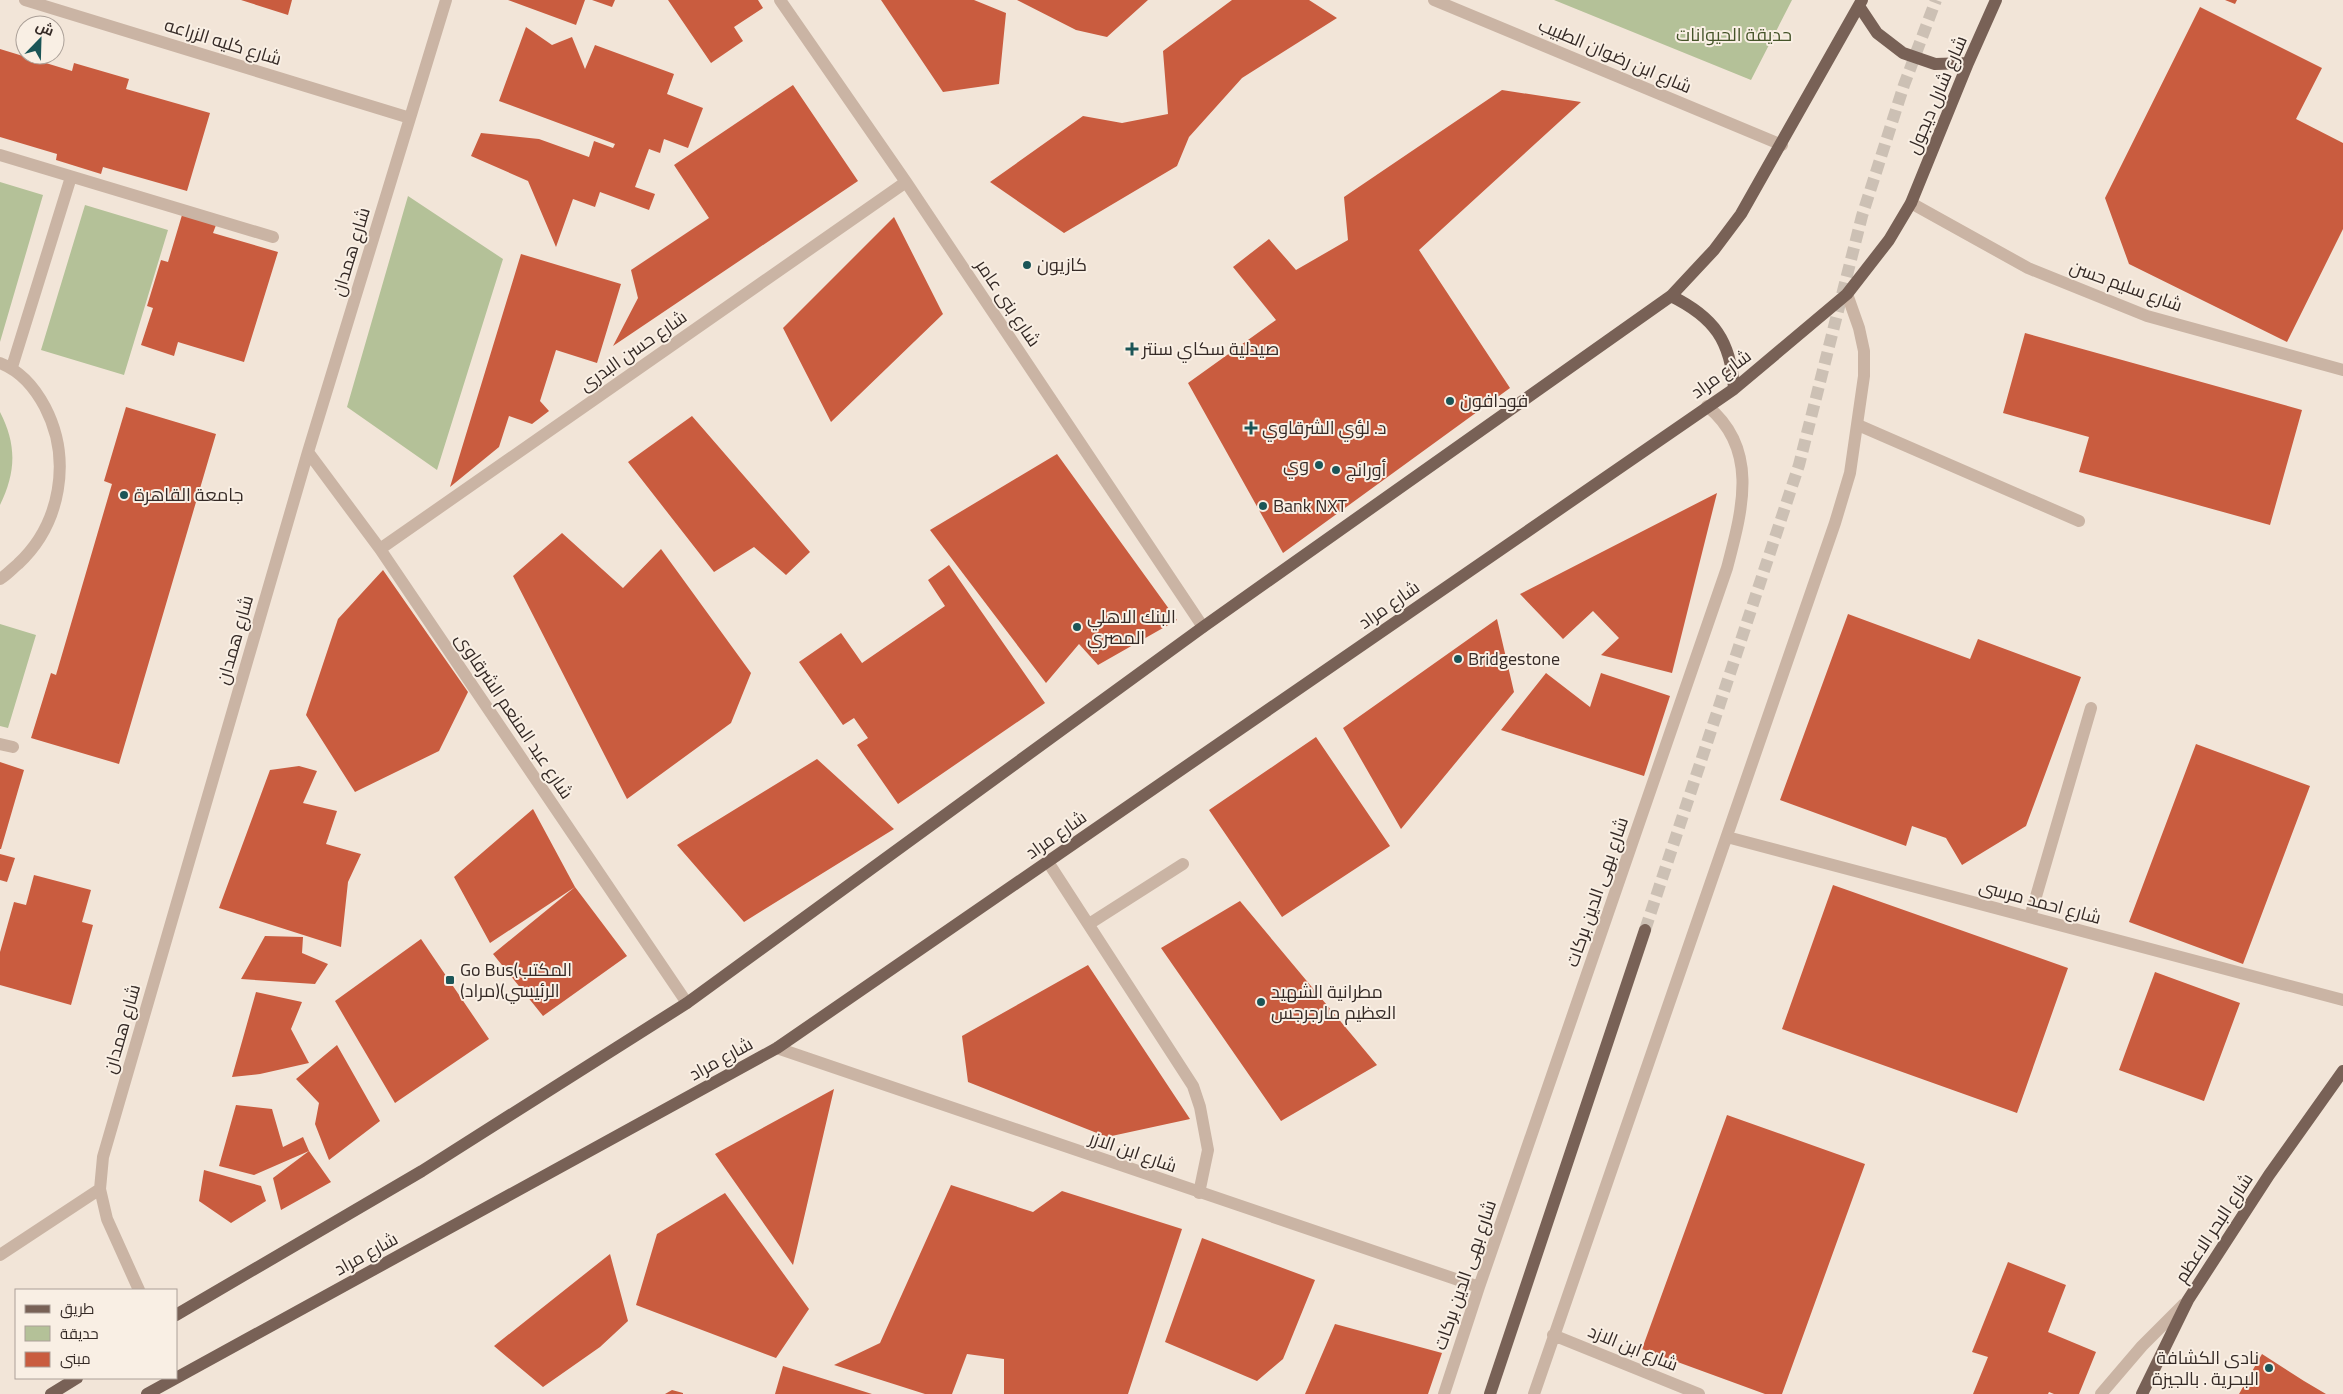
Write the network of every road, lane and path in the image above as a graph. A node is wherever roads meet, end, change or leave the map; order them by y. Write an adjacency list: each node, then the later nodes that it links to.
1 (25, 0): 8 (street, شارع كليه الزراعه)
2 (446, 0): 8 (street, شارع همدان)
3 (780, 0): 12 (street, شارع بنى عامر)
4 (1434, 0): 9 (street, شارع ابن رضوان الطبيب)
5 (1996, 0): 7 (main road, شارع شارل ديجول)
6 (1860, 3): 7 (main road); 9 (main road)
7 (1968, 63): 13 (main road, شارع شارل ديجول)
8 (410, 118): 22 (street, شارع همدان)
9 (1782, 144): 16 (main road)
10 (0, 155): 11 (street)
11 (71, 177): 14 (street); 17 (street)
12 (906, 182): 24 (street, شارع حسن البدرى); 26 (street, شارع بنى عامر)
13 (1910, 204): 15 (main road, شارع مراد); 18 (street, شارع سليم حسن)
14 (273, 237)
15 (1847, 294): 19 (main road, شارع مراد); 21 (street)
16 (1671, 296): 19 (main road); 26 (main road)
17 (6, 365): 25 (street)
18 (2343, 370)
19 (1734, 389): 20 (main road, شارع مراد)
20 (1707, 406): 29 (main road, شارع مراد); 41 (street, شارع بهى الدين بركات)
21 (1858, 426): 23 (street); 28 (street)
22 (308, 452): 24 (street, شارع عبد المنعم الشرقاوى); 38 (street, شارع همدان)
23 (2079, 521)
24 (380, 549): 35 (street, شارع عبد المنعم الشرقاوى)
25 (0, 578)
26 (1203, 627): 35 (main road)
27 (2091, 708): 31 (street)
28 (1727, 837): 31 (street, شارع احمد مرسى); 45 (street)
29 (1048, 862): 32 (street); 36 (main road, شارع مراد)
30 (1182, 864): 32 (street)
31 (2030, 917): 34 (street, شارع احمد مرسى)
32 (1089, 924): 39 (street)
33 (1644, 930): 52 (main road)
34 (2343, 1000)
35 (687, 1003): 44 (main road)
36 (777, 1048): 39 (street, شارع ابن الازر); 46 (main road, شارع مراد)
37 (2343, 1071): 43 (main road, شارع البحر الاعظم)
38 (100, 1189): 40 (street); 42 (street, شارع همدان)
39 (1199, 1193): 41 (street, شارع ابن الازر)
40 (0, 1255)
41 (1479, 1287): 51 (street, شارع بهى الدين بركات)
42 (139, 1289)
43 (2188, 1300): 55 (street, شارع البحر الاعظم); 56 (main road)
44 (178, 1314)
45 (1553, 1335): 53 (street); 54 (street, شارع ابن الازد)
46 (178, 1377)
47 (75, 1379): 49 (main road)
48 (174, 1379): 50 (main road, شارع مراد)
49 (52, 1394)
50 (147, 1394)
51 (1444, 1394)
52 (1490, 1394)
53 (1534, 1394)
54 (1699, 1394)
55 (2101, 1394)
56 (2142, 1394)

